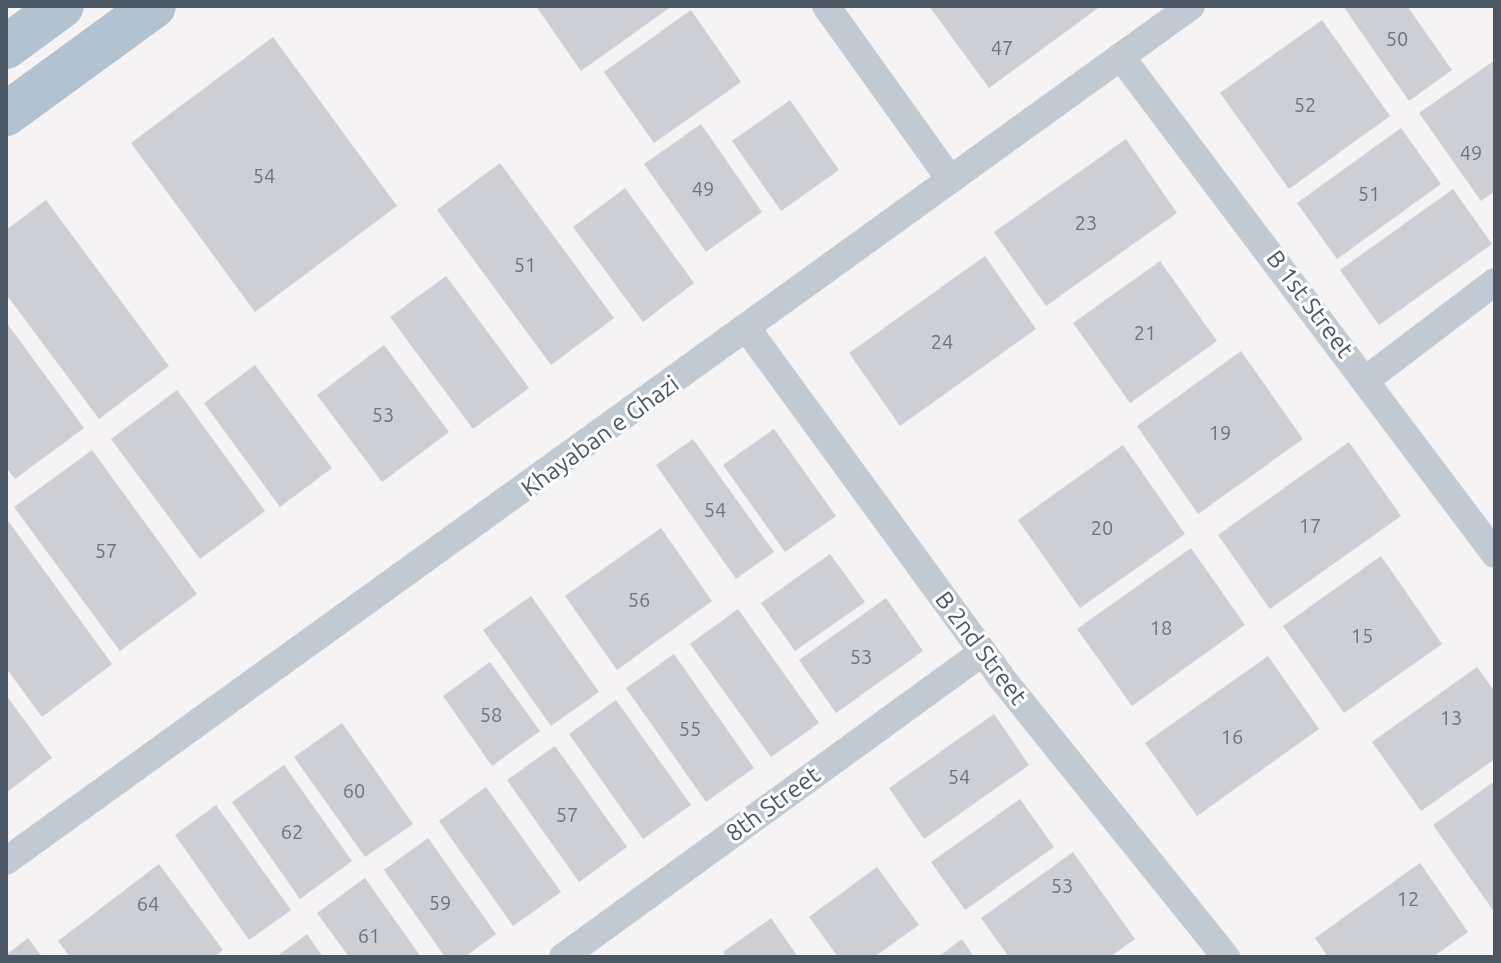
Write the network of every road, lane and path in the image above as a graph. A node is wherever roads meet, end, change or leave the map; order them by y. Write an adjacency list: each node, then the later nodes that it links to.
1 (62, 6): 5 (main road)
2 (154, 6): 7 (main road)
3 (826, 6): 8 (street)
4 (1191, 6): 6 (street, Khayaban e Ghazi)
5 (6, 47)
6 (1121, 57): 8 (street, Khayaban e Ghazi); 11 (street, B 1st Street)
7 (6, 114)
8 (950, 179): 10 (street, Khayaban e Ghazi)
9 (1495, 282): 11 (street)
10 (748, 330): 13 (street, B 2nd Street); 14 (street, Khayaban e Ghazi)
11 (1367, 379): 12 (street, B 1st Street)
12 (1495, 554)
13 (983, 652): 15 (street, 8th Street); 16 (street, B 2nd Street)
14 (6, 861)
15 (563, 957)
16 (1226, 957)

